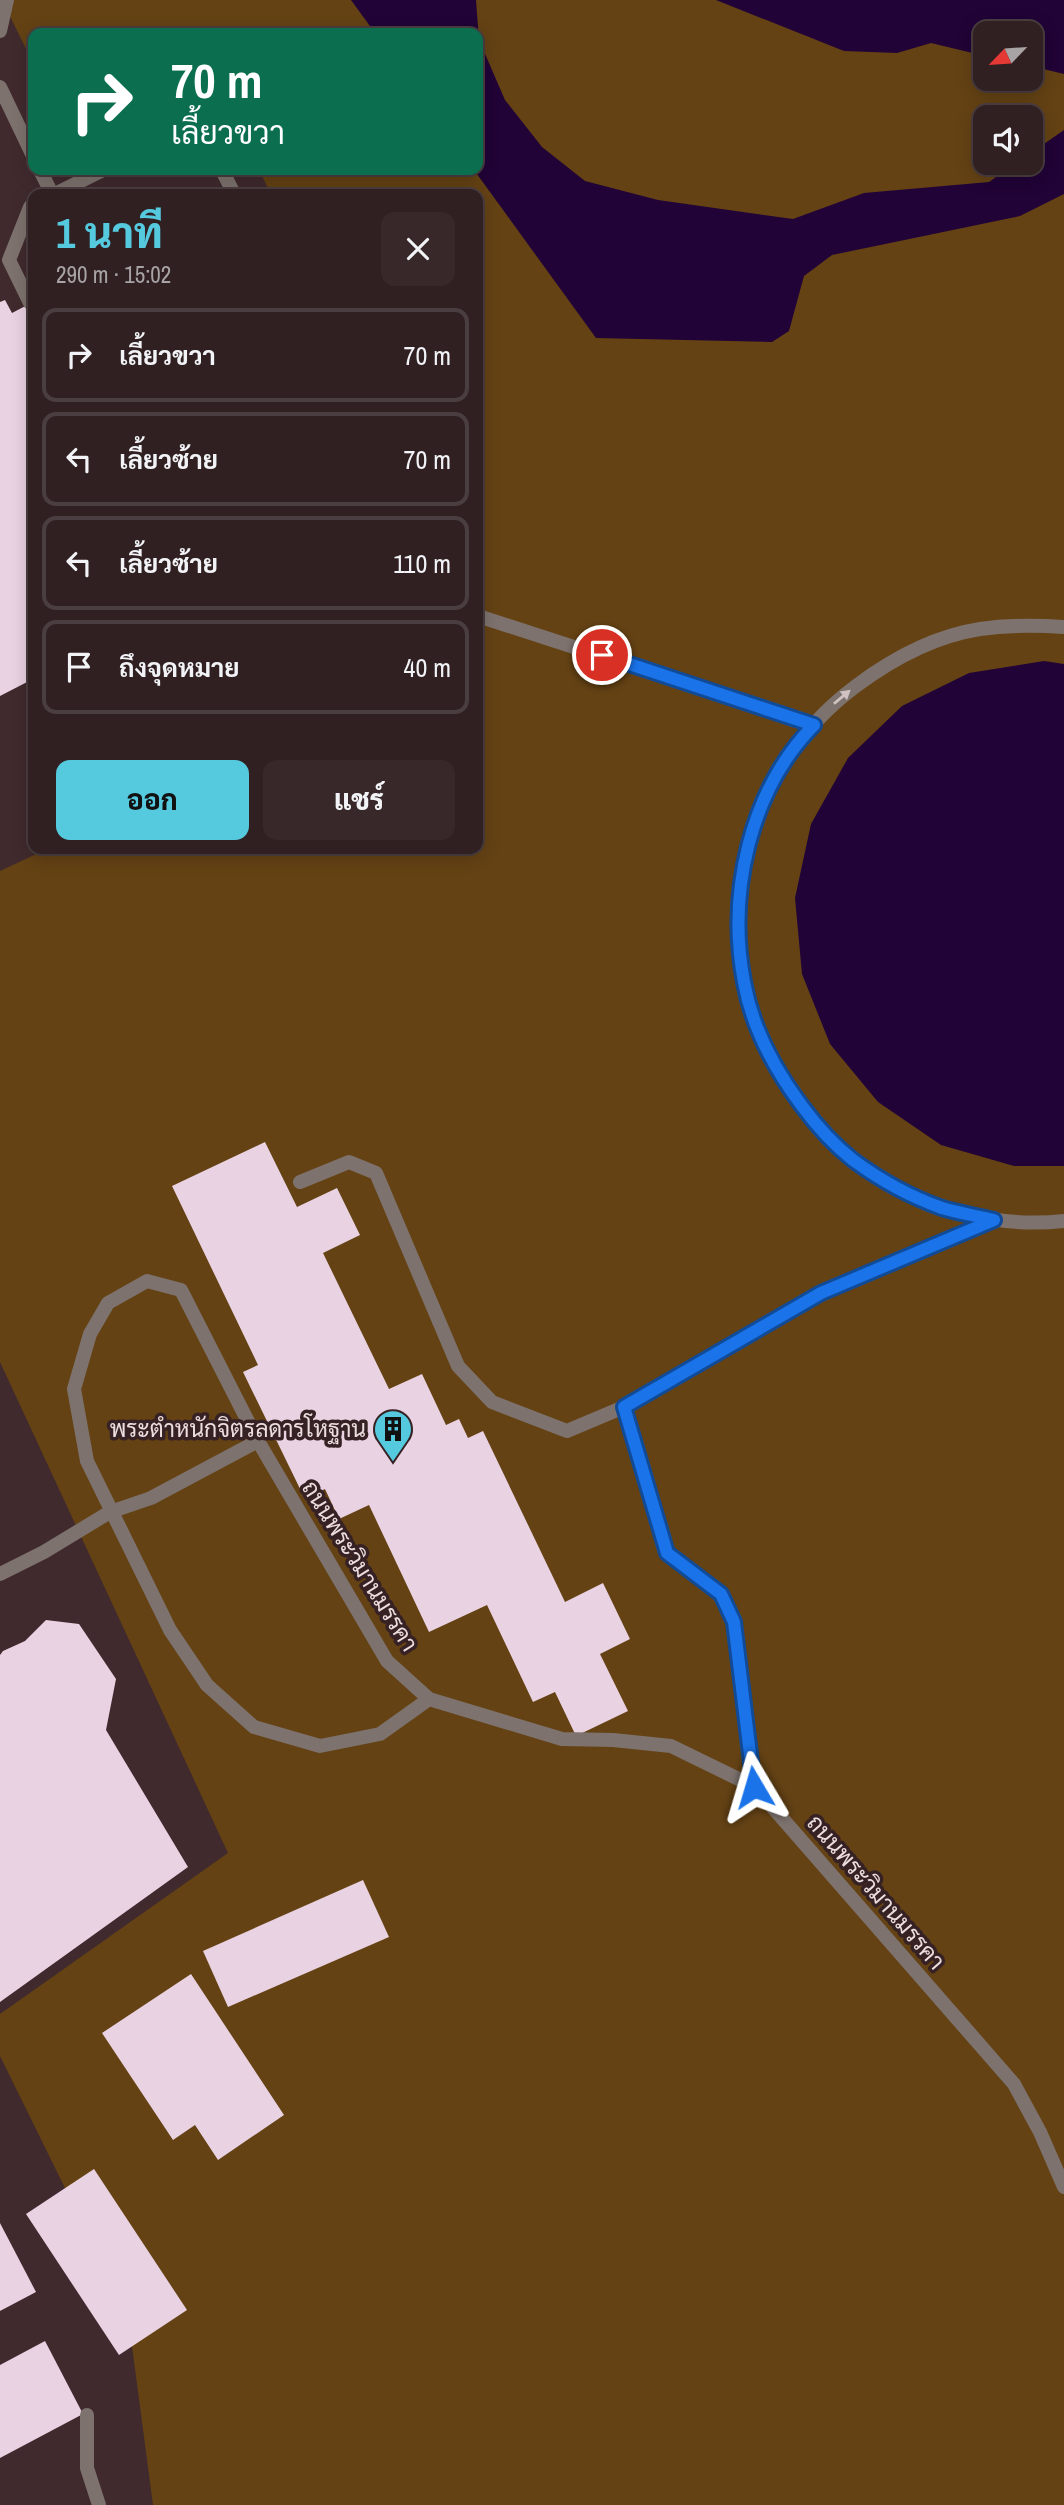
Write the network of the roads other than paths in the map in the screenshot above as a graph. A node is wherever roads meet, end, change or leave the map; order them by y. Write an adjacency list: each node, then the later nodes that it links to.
1 (7, 0): 2 (street)
2 (0, 31)
3 (0, 87): 4 (street)
4 (28, 146)
5 (93, 175): 6 (street)
6 (63, 189)
7 (28, 212): 8 (street)
8 (28, 299)
9 (483, 618): 11 (street)
10 (1064, 627): 11 (street, one-way to 10)
11 (814, 725): 13 (street)
12 (300, 1182): 15 (street)
13 (994, 1220): 14 (street); 15 (street)
14 (1064, 1221)
15 (624, 1407): 20 (street)
16 (258, 1441): 17 (street); 17 (street, ถนนพระวิมานมรรคา); 19 (street, ถนนพระวิมานมรรคา)
17 (110, 1512): 18 (street); 19 (street)
18 (0, 1574)
19 (429, 1699): 20 (street, ถนนพระวิมานมรรคา)
20 (754, 1787): 21 (street, ถนนพระวิมานมรรคา)
21 (1064, 2188)
22 (87, 2415): 23 (street)
23 (99, 2505)

